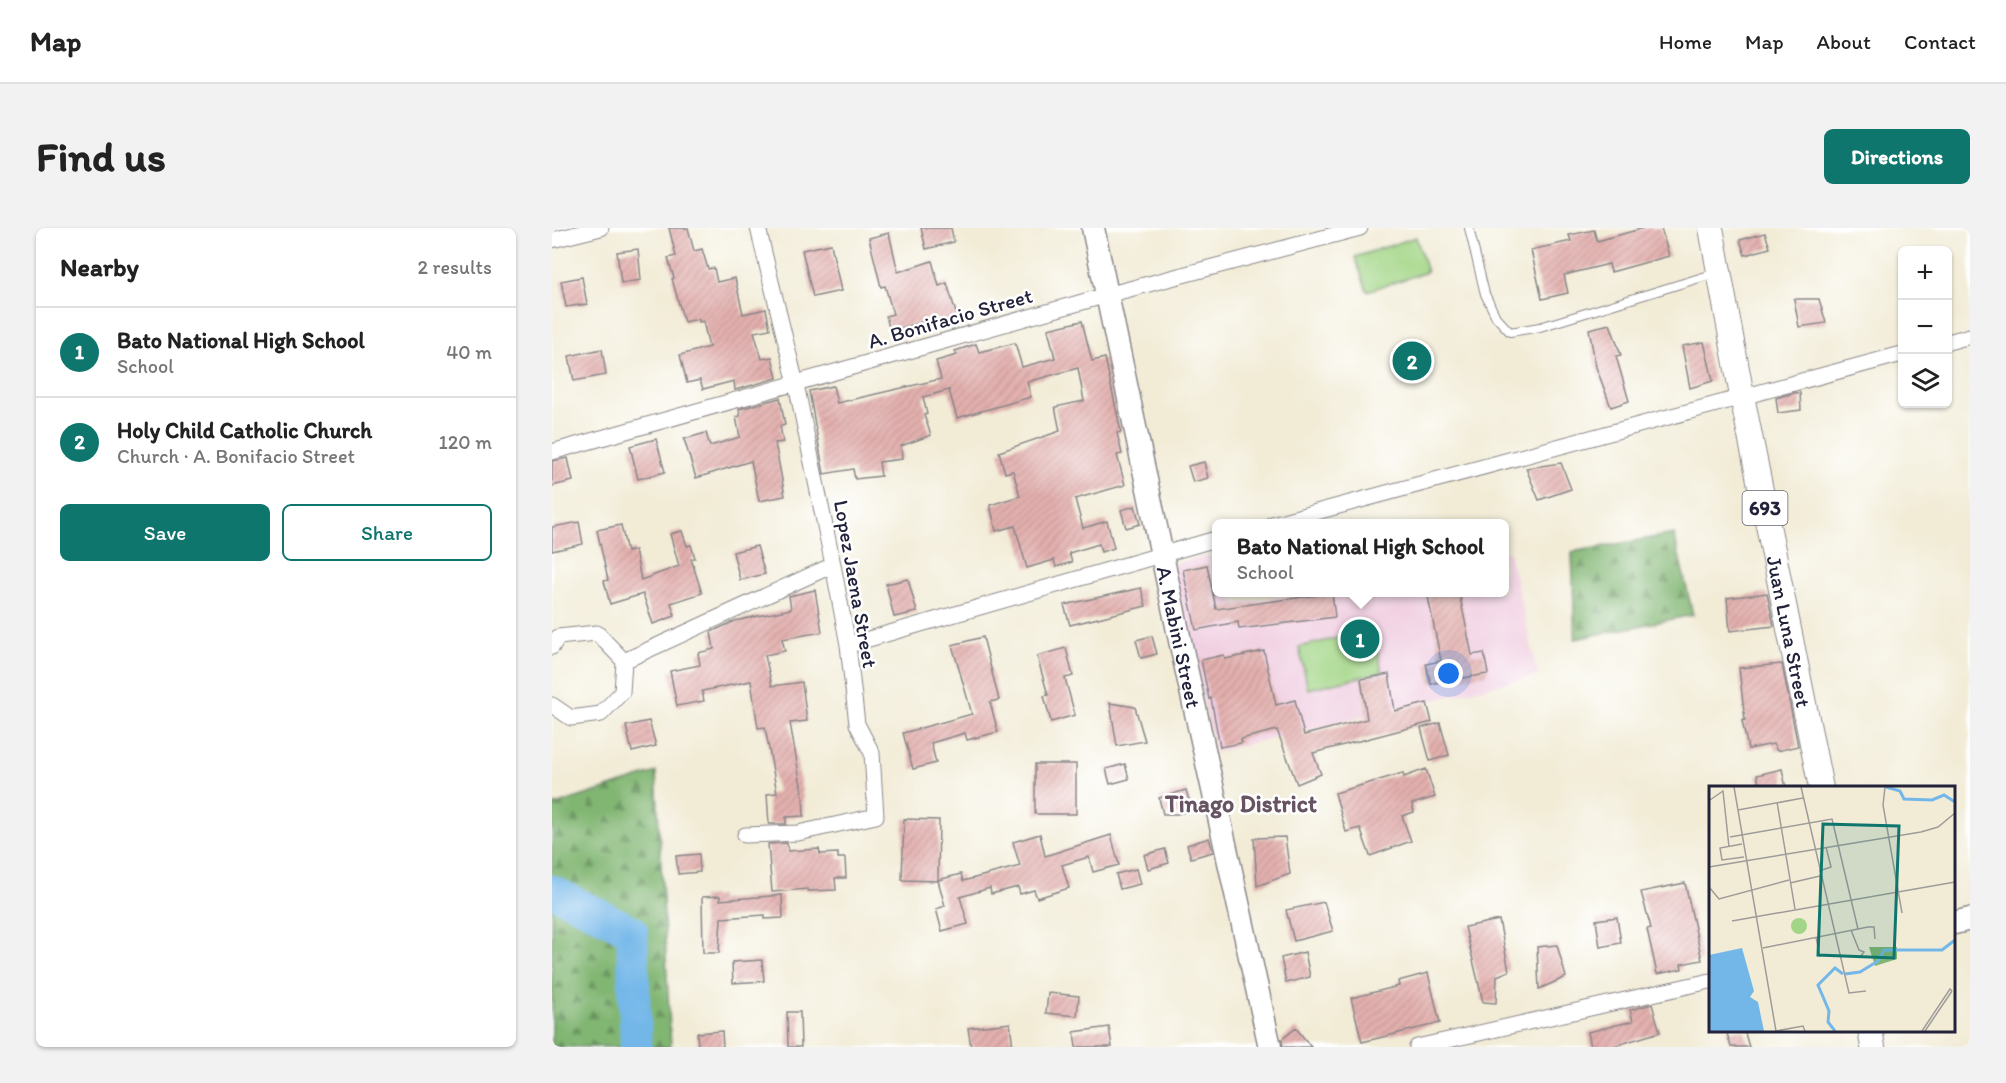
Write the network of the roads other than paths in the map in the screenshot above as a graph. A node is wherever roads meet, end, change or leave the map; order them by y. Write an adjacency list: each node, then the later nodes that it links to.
1 (601, 228): 7 (street)
2 (758, 228): 13 (street, Lopez Jaena Street)
3 (1093, 228): 9 (street, A. Mabini Street)
4 (1360, 228): 9 (street, A. Bonifacio Street)
5 (1469, 228): 8 (lane)
6 (1711, 228): 8 (main road, Juan Luna Street / 693)
7 (552, 240)
8 (1720, 272): 14 (main road, Juan Luna Street / 693)
9 (1107, 295): 13 (street, A. Bonifacio Street); 18 (street, A. Mabini Street)
10 (1970, 336): 11 (street)
11 (1952, 341)
12 (1898, 355): 14 (street)
13 (796, 384): 15 (street, A. Bonifacio Street); 19 (street, Lopez Jaena Street)
14 (1742, 396): 16 (street); 24 (main road, Juan Luna Street / 693)
15 (552, 452)
16 (1290, 519)
17 (1212, 539): 18 (street)
18 (1162, 553): 20 (street); 30 (street, A. Mabini Street)
19 (833, 565): 20 (street, Lopez Jaena Street); 22 (street)
20 (848, 645): 25 (street, Lopez Jaena Street)
21 (552, 647): 22 (street)
22 (624, 661): 23 (street)
23 (552, 705)
24 (1821, 786)
25 (745, 835)
26 (1970, 919): 27 (street)
27 (1955, 923)
28 (1709, 981): 31 (street)
29 (1870, 1032): 32 (main road)
30 (1270, 1047)
31 (1417, 1047)
32 (1873, 1047)

